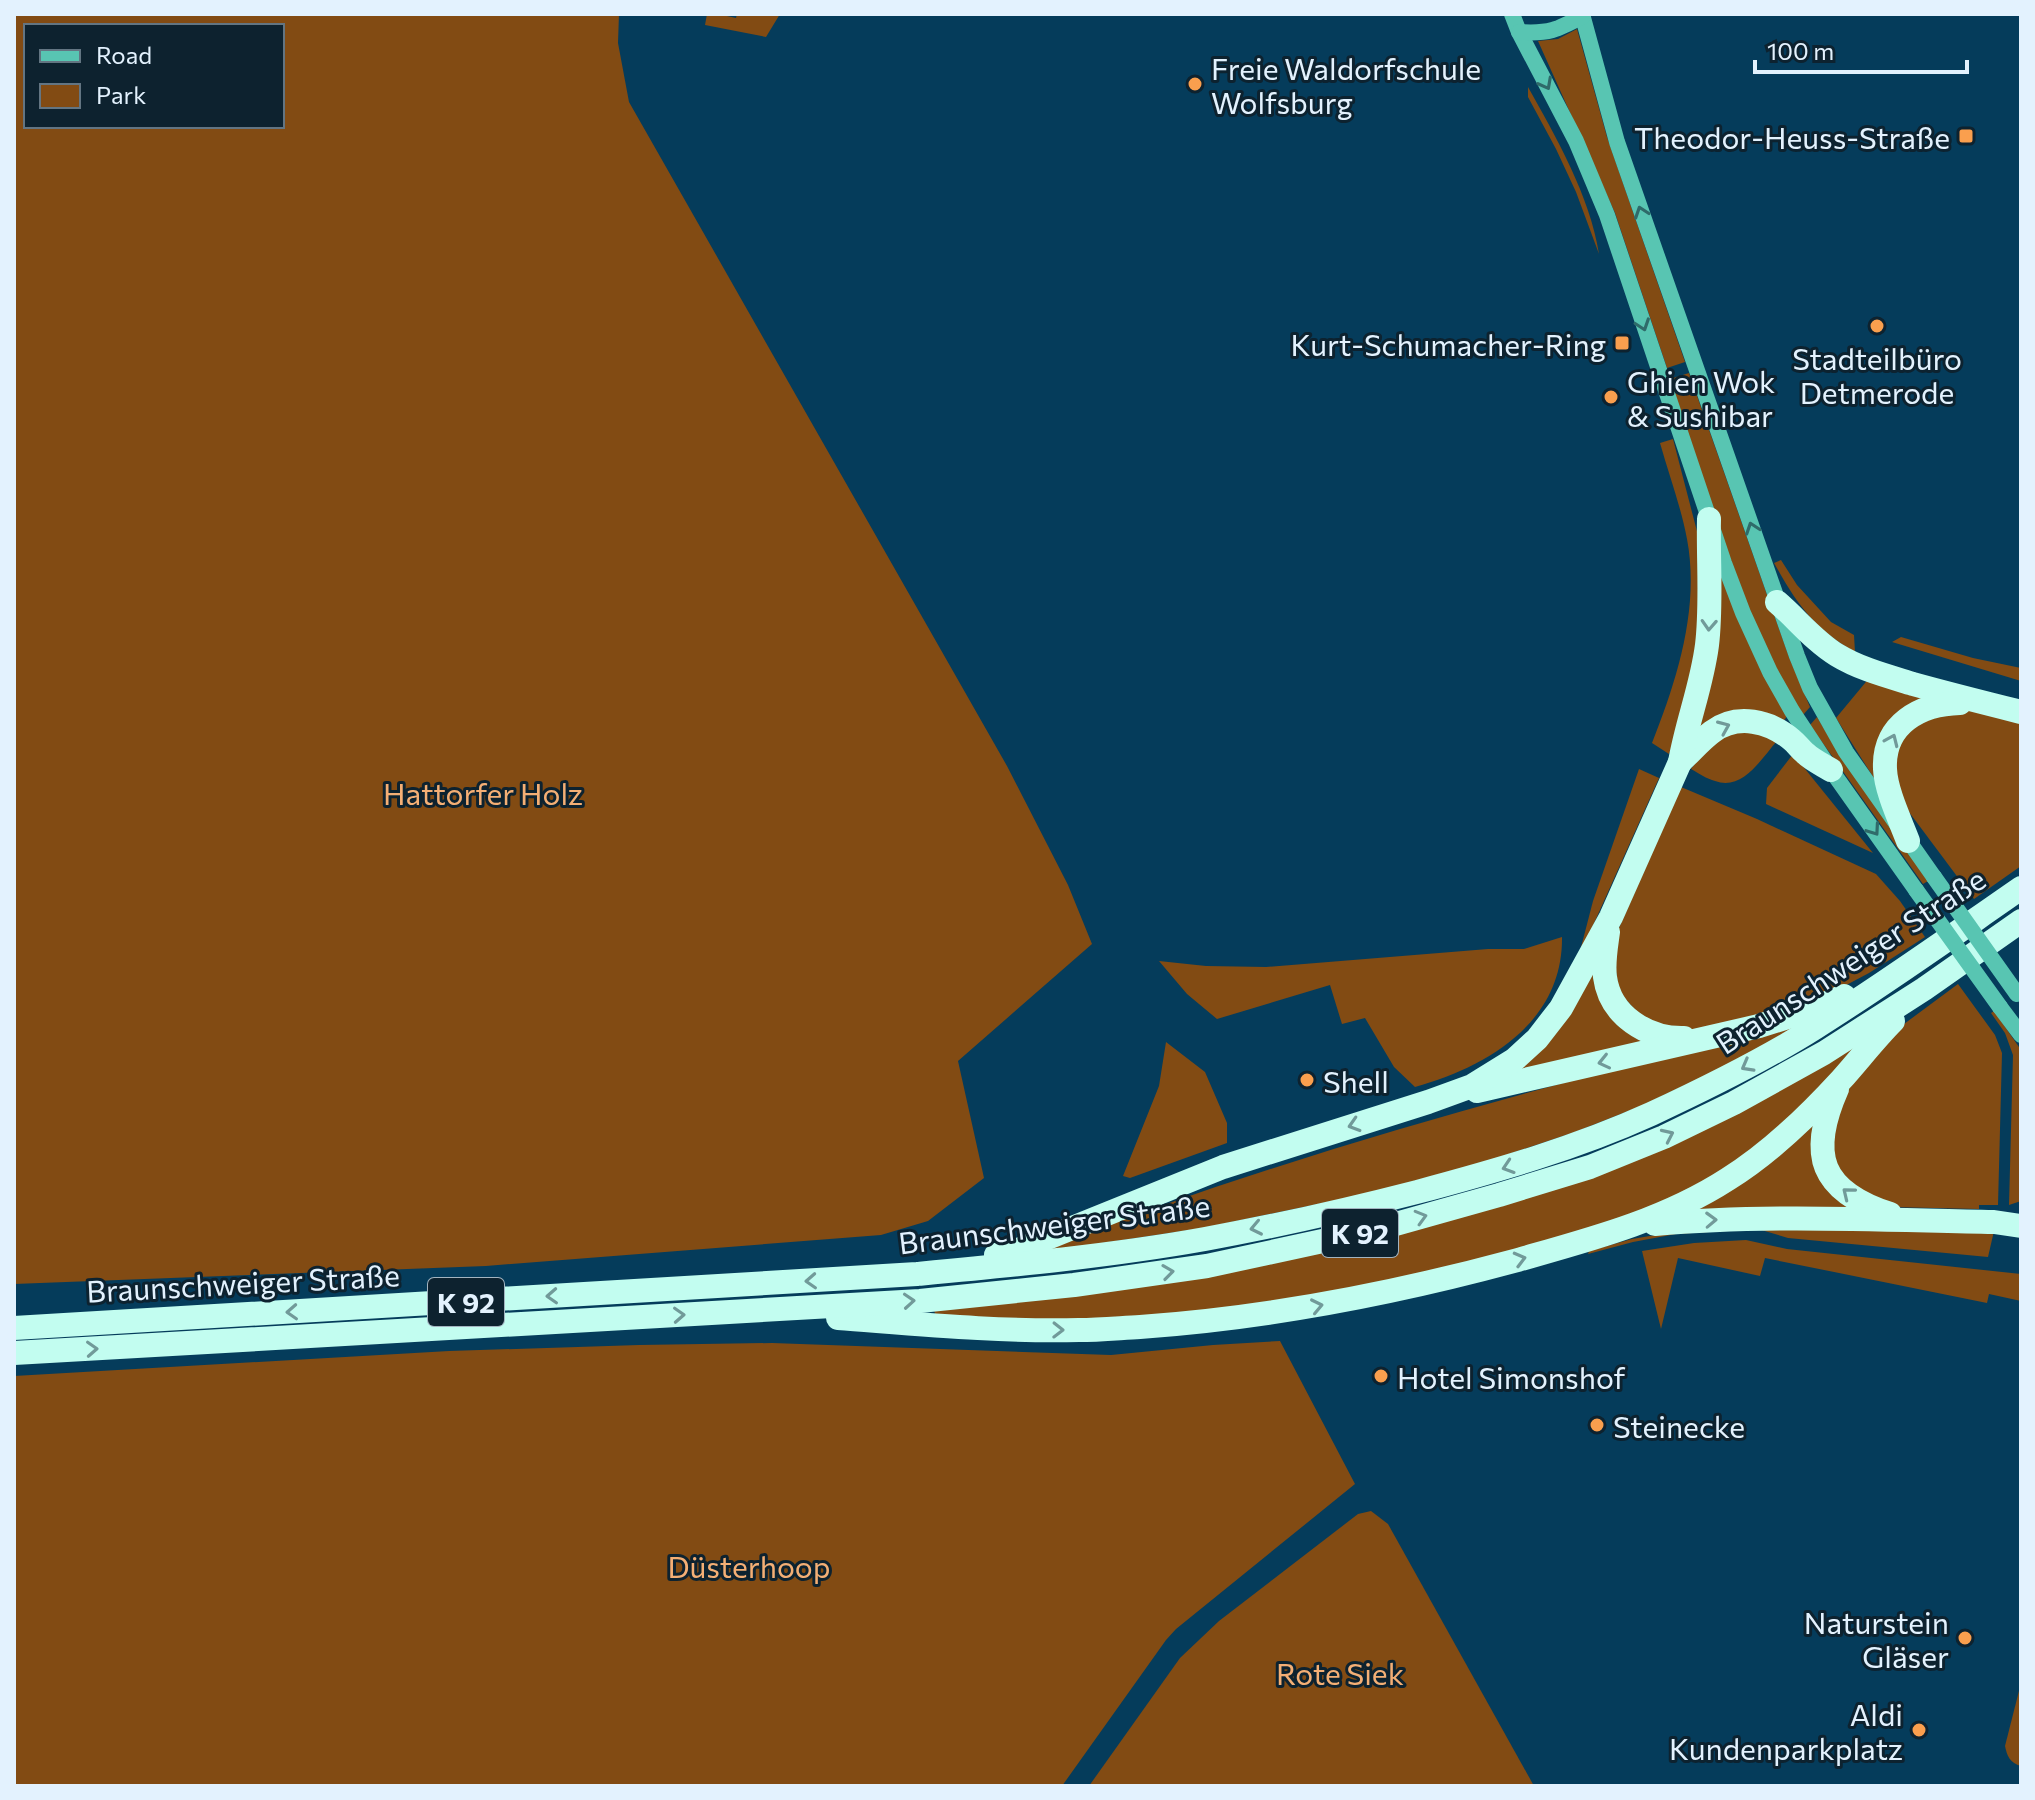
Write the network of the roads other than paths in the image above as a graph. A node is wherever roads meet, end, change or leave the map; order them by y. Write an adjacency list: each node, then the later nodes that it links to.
1 (1512, 14): 3 (street)
2 (1583, 15): 3 (street); 5 (street, one-way to 2)
3 (1519, 32): 4 (street, one-way to 4)
4 (1709, 519): 8 (street); 10 (highway, one-way to 10)
5 (1777, 602): 6 (highway); 11 (street)
6 (1982, 703): 7 (highway); 11 (highway, one-way to 6)
7 (2021, 712)
8 (1784, 720): 9 (highway); 10 (highway, one-way to 8)
9 (1831, 770): 18 (street, one-way to 18, bridge)
10 (1676, 772): 13 (highway)
11 (1908, 841): 17 (street, bridge)
12 (2021, 888): 15 (highway, Braunschweiger Straße / K 92)
13 (1611, 917): 19 (highway); 21 (highway)
14 (2021, 921): 16 (highway, Braunschweiger Straße / K 92)
15 (1915, 963): 19 (highway); 27 (highway, Braunschweiger Straße / K 92, one-way to 27)
16 (1924, 989): 20 (highway); 28 (highway, Braunschweiger Straße / K 92, one-way to 16)
17 (2019, 997)
18 (2021, 1035)
19 (1707, 1038): 21 (highway, one-way to 21)
20 (1841, 1080): 23 (highway, one-way to 20); 26 (highway)
21 (1428, 1102): 27 (highway, one-way to 27)
22 (2021, 1214): 24 (highway)
23 (1919, 1221): 24 (highway); 26 (highway, one-way to 23)
24 (1994, 1222): 25 (highway)
25 (2021, 1226)
26 (1633, 1227): 28 (highway, one-way to 26)
27 (917, 1274): 29 (highway, Braunschweiger Straße / K 92, one-way to 29)
28 (748, 1312): 30 (highway, Braunschweiger Straße / K 92, one-way to 28)
29 (14, 1328)
30 (14, 1353)

